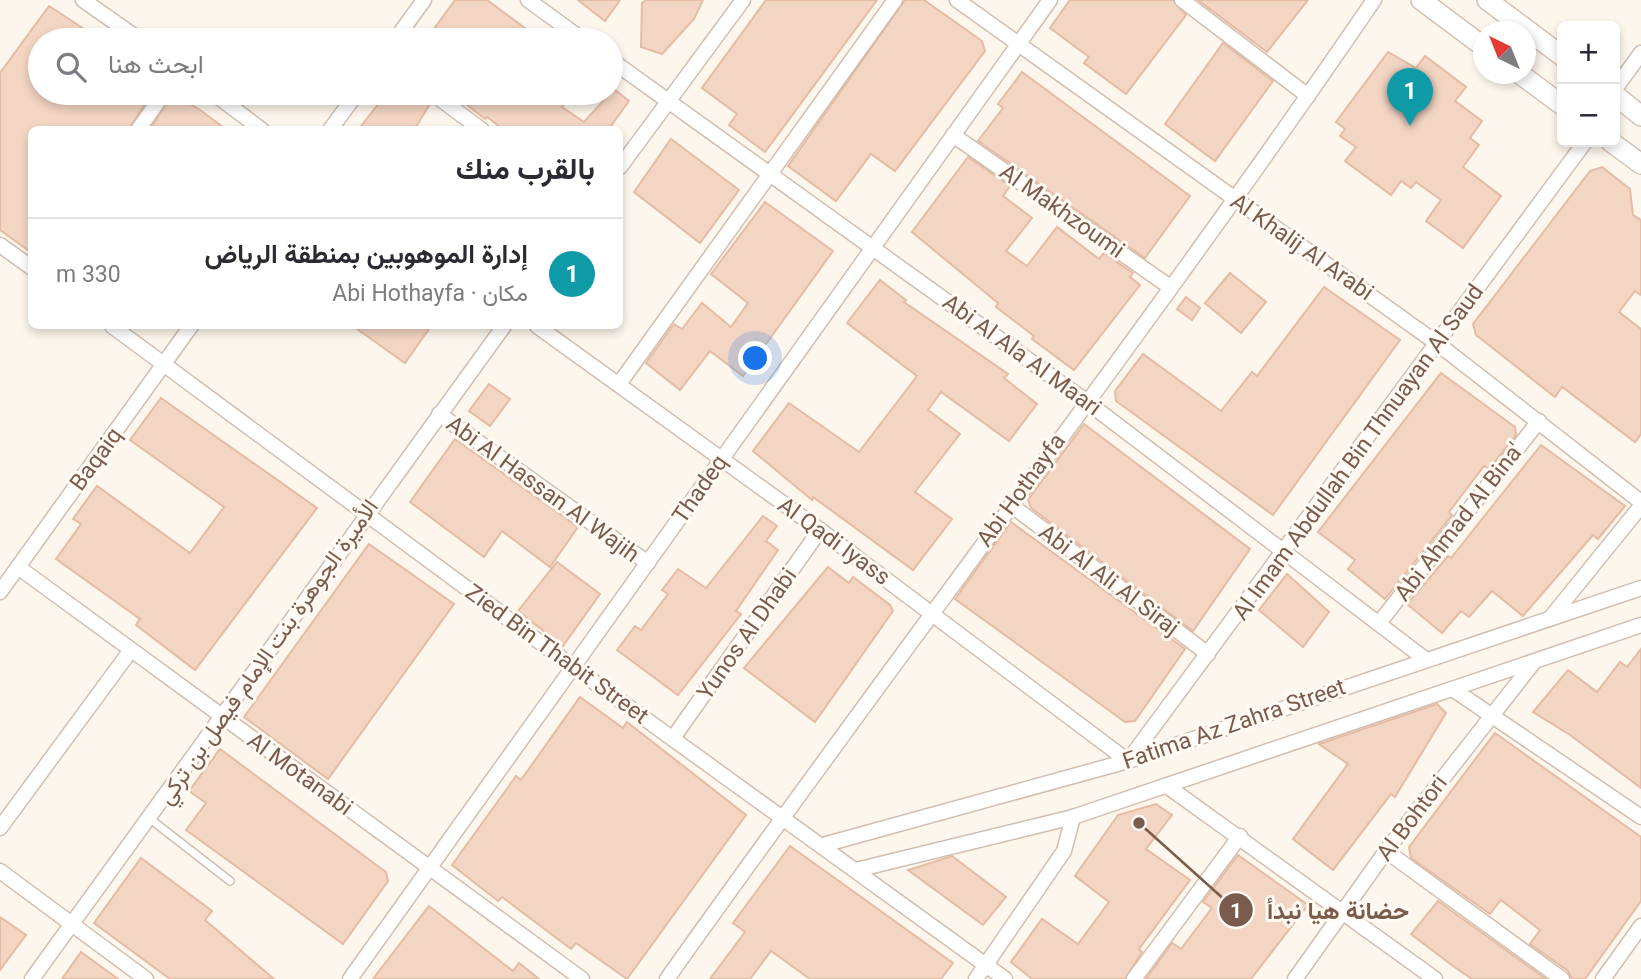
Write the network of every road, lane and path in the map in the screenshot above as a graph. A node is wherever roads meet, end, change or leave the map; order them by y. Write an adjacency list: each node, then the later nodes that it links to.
1 (83, 0): 12 (street)
2 (424, 0): 13 (street)
3 (528, 0): 14 (street)
4 (743, 0): 23 (street)
5 (895, 0): 38 (street)
6 (957, 0): 16 (street, Al Khalij Al Arabi)
7 (1050, 0): 16 (street, Thadeq)
8 (1182, 0): 22 (street)
9 (1374, 0): 22 (street, Abi Hothayfa)
10 (1421, 0): 15 (main road)
11 (1488, 0): 17 (main road)
12 (123, 28)
13 (404, 28)
14 (566, 28)
15 (1473, 39)
16 (1018, 44): 33 (street, Thadeq); 39 (street, Al Khalij Al Arabi)
17 (1557, 52)
18 (1641, 53): 21 (street)
19 (623, 69): 23 (street, Abi Al Ala Al Maari)
20 (1534, 84): 24 (main road)
21 (1619, 84)
22 (1308, 96): 39 (street, Abi Hothayfa)
23 (668, 101): 36 (street); 38 (street, Abi Al Ala Al Maari)
24 (1557, 101)
25 (156, 105): 29 (street)
26 (229, 105): 30 (street)
27 (348, 105): 31 (street)
28 (448, 105): 32 (street)
29 (141, 126)
30 (257, 126)
31 (333, 126)
32 (477, 126)
33 (953, 135): 41 (street, Thadeq); 43 (street, Al Makhzoumi)
34 (1581, 147): 48 (street, Al Imam Abdullah Bin Thnuayan Al Saud)
35 (1618, 147): 37 (main road)
36 (623, 163)
37 (1641, 164)
38 (770, 174): 41 (street, Abi Al Ala Al Maari); 50 (street)
39 (1234, 199): 43 (street, Abi Hothayfa); 48 (street, Al Khalij Al Arabi)
40 (0, 246): 42 (street)
41 (874, 247): 51 (street, Abi Al Ala Al Maari); 54 (street, Thadeq)
42 (28, 265)
43 (1170, 287): 51 (street, Abi Hothayfa)
44 (116, 329): 49 (street, Zied Bin Thabit Street)
45 (189, 329): 49 (street, Baqaiq)
46 (502, 329): 52 (street, الأميرة الجوهرة بنت الإمام فيصل بن تركي)
47 (541, 329): 50 (street, Al Qadi Iyass)
48 (1438, 344): 53 (street, Al Khalij Al Arabi); 59 (street, Al Imam Abdullah Bin Thnuayan Al Saud)
49 (165, 363): 57 (street, Zied Bin Thabit Street); 61 (street, Baqaiq)
50 (619, 384): 54 (street, Al Qadi Iyass)
51 (1087, 402): 56 (street, Abi Hothayfa); 59 (street, Abi Al Ala Al Maari)
52 (439, 414): 57 (street, الأميرة الجوهرة بنت الإمام فيصل بن تركي); 60 (street, Abi Al Hassan Al Wajih)
53 (1539, 421): 55 (street, Al Khalij Al Arabi); 66 (street, Abi Ahmad Al Bina')
54 (722, 458): 58 (street, Al Qadi Iyass); 60 (street, Thadeq)
55 (1641, 504): 65 (street)
56 (1010, 505): 64 (street, Abi Hothayfa); 69 (street, Abi Al Ali Al Siraj)
57 (366, 514): 72 (street, Zied Bin Thabit Street); 75 (street, الأميرة الجوهرة بنت الإمام فيصل بن تركي)
58 (820, 530): 64 (street, Al Qadi Iyass); 76 (street, Yunos Al Dhabi)
59 (1285, 552): 66 (street, Abi Al Ala Al Maari); 69 (street, Al Imam Abdullah Bin Thnuayan Al Saud)
60 (648, 563): 72 (street, Thadeq)
61 (18, 567): 63 (street, Baqaiq); 68 (street, Al Motanabi)
62 (1641, 589): 65 (street, Fatima Az Zahra Street)
63 (0, 592)
64 (931, 612): 77 (street, Al Qadi Iyass); 79 (street, Abi Hothayfa)
65 (1551, 617): 70 (street, Fatima Az Zahra Street)
66 (1379, 623): 70 (street, Abi Al Ala Al Maari)
67 (1641, 625): 71 (street, Fatima Az Zahra Street)
68 (131, 650): 75 (street, Al Motanabi); 83 (street)
69 (1208, 654): 77 (street, Al Imam Abdullah Bin Thnuayan Al Saud)
70 (1425, 659): 77 (street, Fatima Az Zahra Street)
71 (1534, 662): 73 (street, Fatima Az Zahra Street); 74 (street, Al Bohtori)
72 (572, 666): 76 (street, Zied Bin Thabit Street); 87 (street, Thadeq)
73 (1454, 690): 74 (street); 78 (street, Fatima Az Zahra Street)
74 (1491, 713): 81 (street); 86 (street, Al Bohtori)
75 (221, 717): 82 (street, الأميرة الجوهرة بنت الإمام فيصل بن تركي); 87 (street, Al Motanabi)
76 (673, 738): 79 (street, Zied Bin Thabit Street)
77 (1128, 761): 85 (street, Fatima Az Zahra Street)
78 (1167, 786): 80 (street, Fatima Az Zahra Street); 84 (street)
79 (783, 816): 85 (street, Zied Bin Thabit Street); 99 (street, Abi Hothayfa)
80 (1073, 817): 88 (street, Fatima Az Zahra Street); 94 (street)
81 (1641, 817)
82 (149, 818): 90 (lane); 92 (street, الأميرة الجوهرة بنت الإمام فيصل بن تركي)
83 (0, 828)
84 (1240, 836): 91 (street); 102 (street)
85 (823, 845): 88 (street, Zied Bin Thabit Street)
86 (1386, 852): 91 (street, Al Bohtori); 105 (street)
87 (430, 867): 97 (street, Thadeq); 98 (street, Al Motanabi)
88 (856, 870): 94 (street, Zied Bin Thabit Street)
89 (0, 871): 92 (street)
90 (230, 881)
91 (1343, 912): 103 (street, Al Bohtori); 104 (street)
92 (71, 924): 95 (street, الأميرة الجوهرة بنت الإمام فيصل بن تركي); 96 (street)
93 (1641, 926): 106 (street)
94 (986, 964): 100 (street); 101 (street, Zied Bin Thabit Street)
95 (32, 979)
96 (146, 979)
97 (350, 979)
98 (582, 979)
99 (667, 979)
100 (976, 979)
101 (1005, 979)
102 (1134, 979)
103 (1295, 979)
104 (1434, 979)
105 (1562, 979)
106 (1603, 979)

